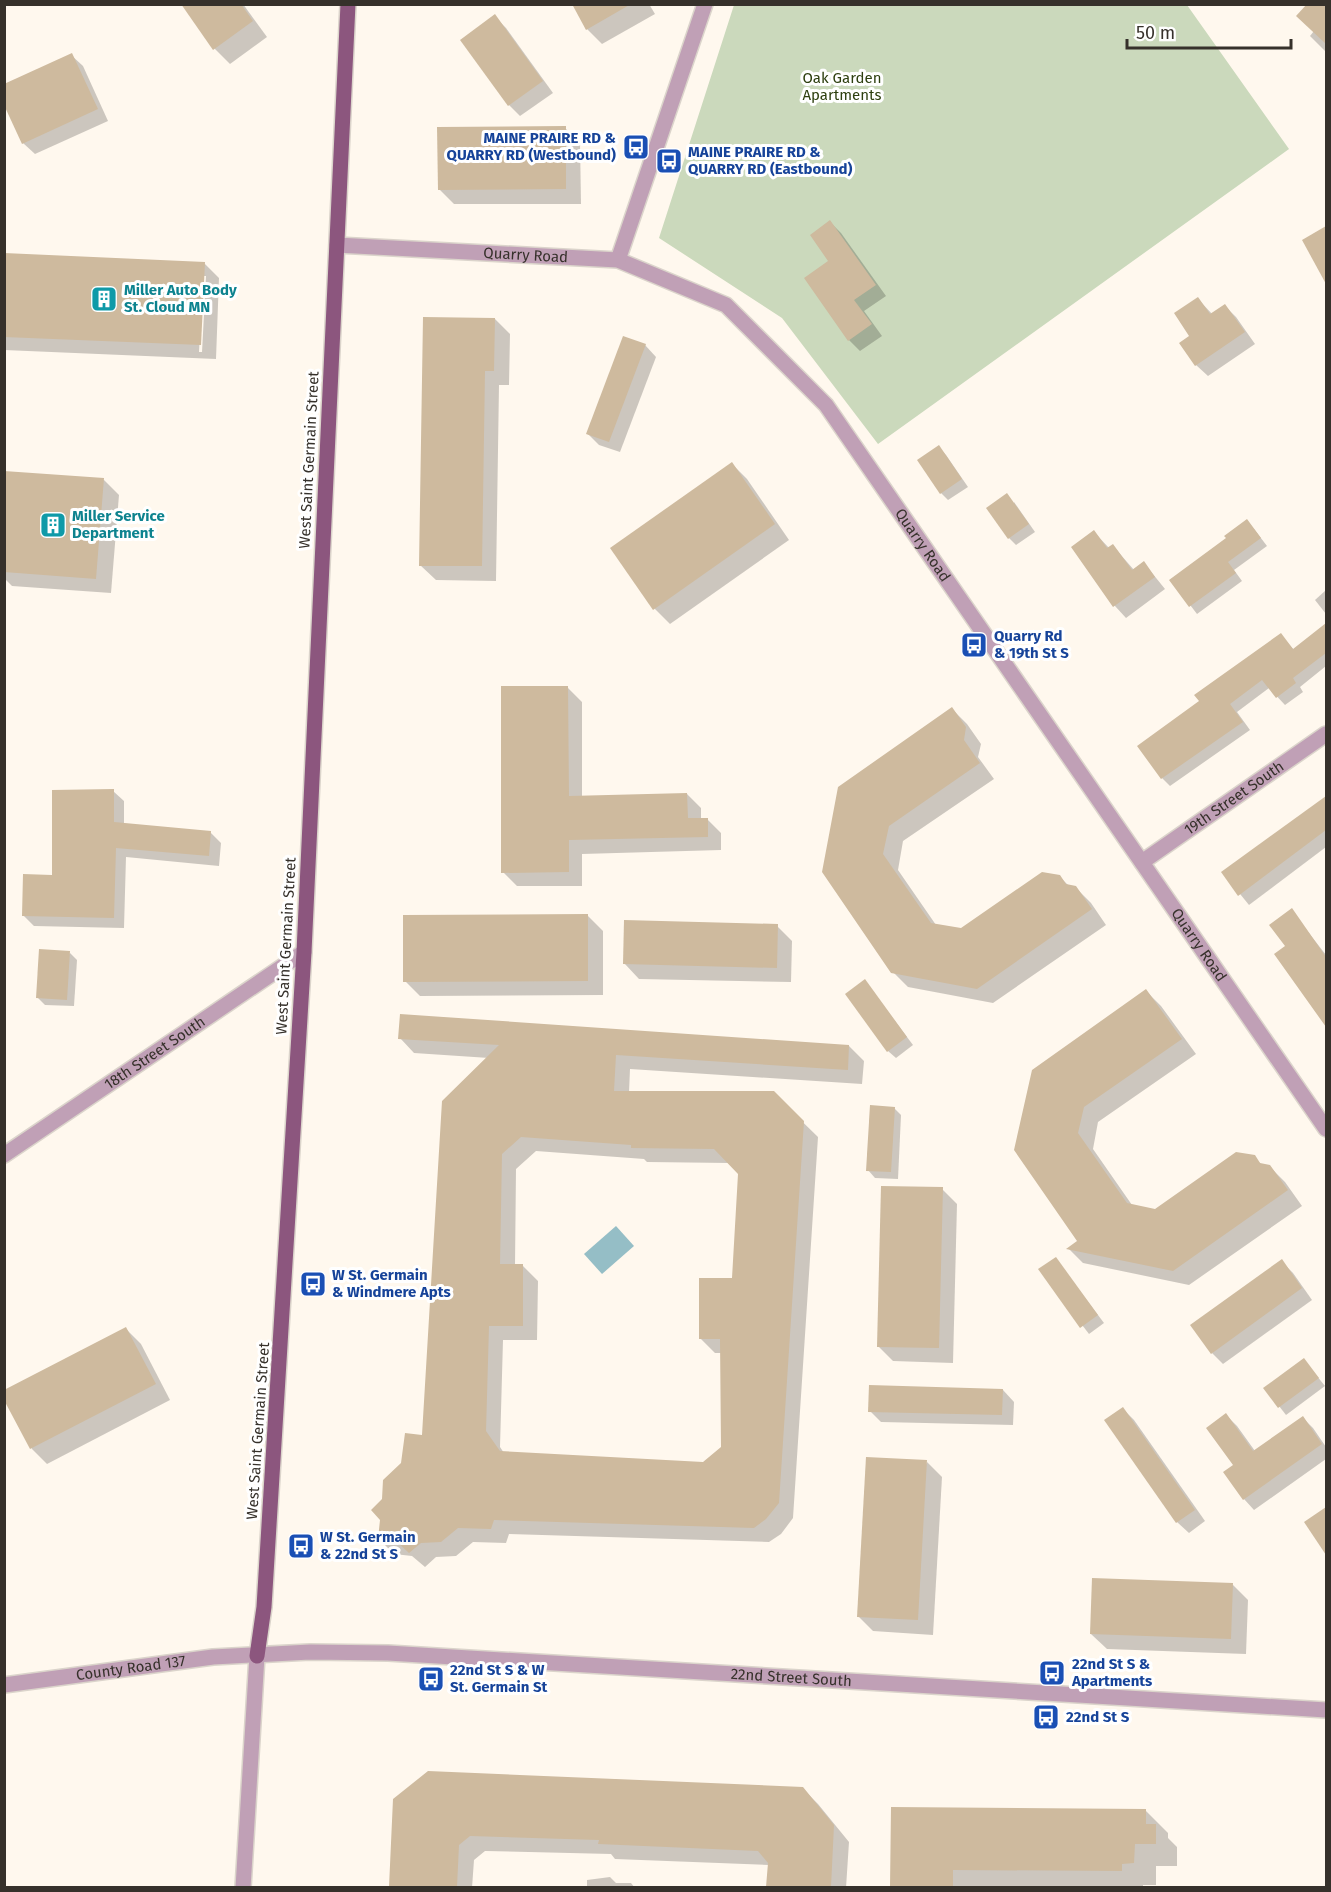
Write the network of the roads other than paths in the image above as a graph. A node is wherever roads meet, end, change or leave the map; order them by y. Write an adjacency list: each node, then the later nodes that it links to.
1 (348, 4): 3 (main road, West Saint Germain Street)
2 (705, 4): 4 (street)
3 (337, 245): 4 (street, Quarry Road); 7 (main road, West Saint Germain Street)
4 (618, 260): 6 (street, Quarry Road)
5 (1326, 734): 6 (street, 19th Street South)
6 (1142, 862): 8 (street, Quarry Road)
7 (304, 952): 9 (street, 18th Street South); 10 (main road, West Saint Germain Street)
8 (1326, 1129)
9 (4, 1155)
10 (257, 1656): 11 (street, County Road 137); 12 (street, 22nd Street South); 13 (street, West Saint Germain Street)
11 (4, 1685)
12 (1326, 1710)
13 (243, 1887)

